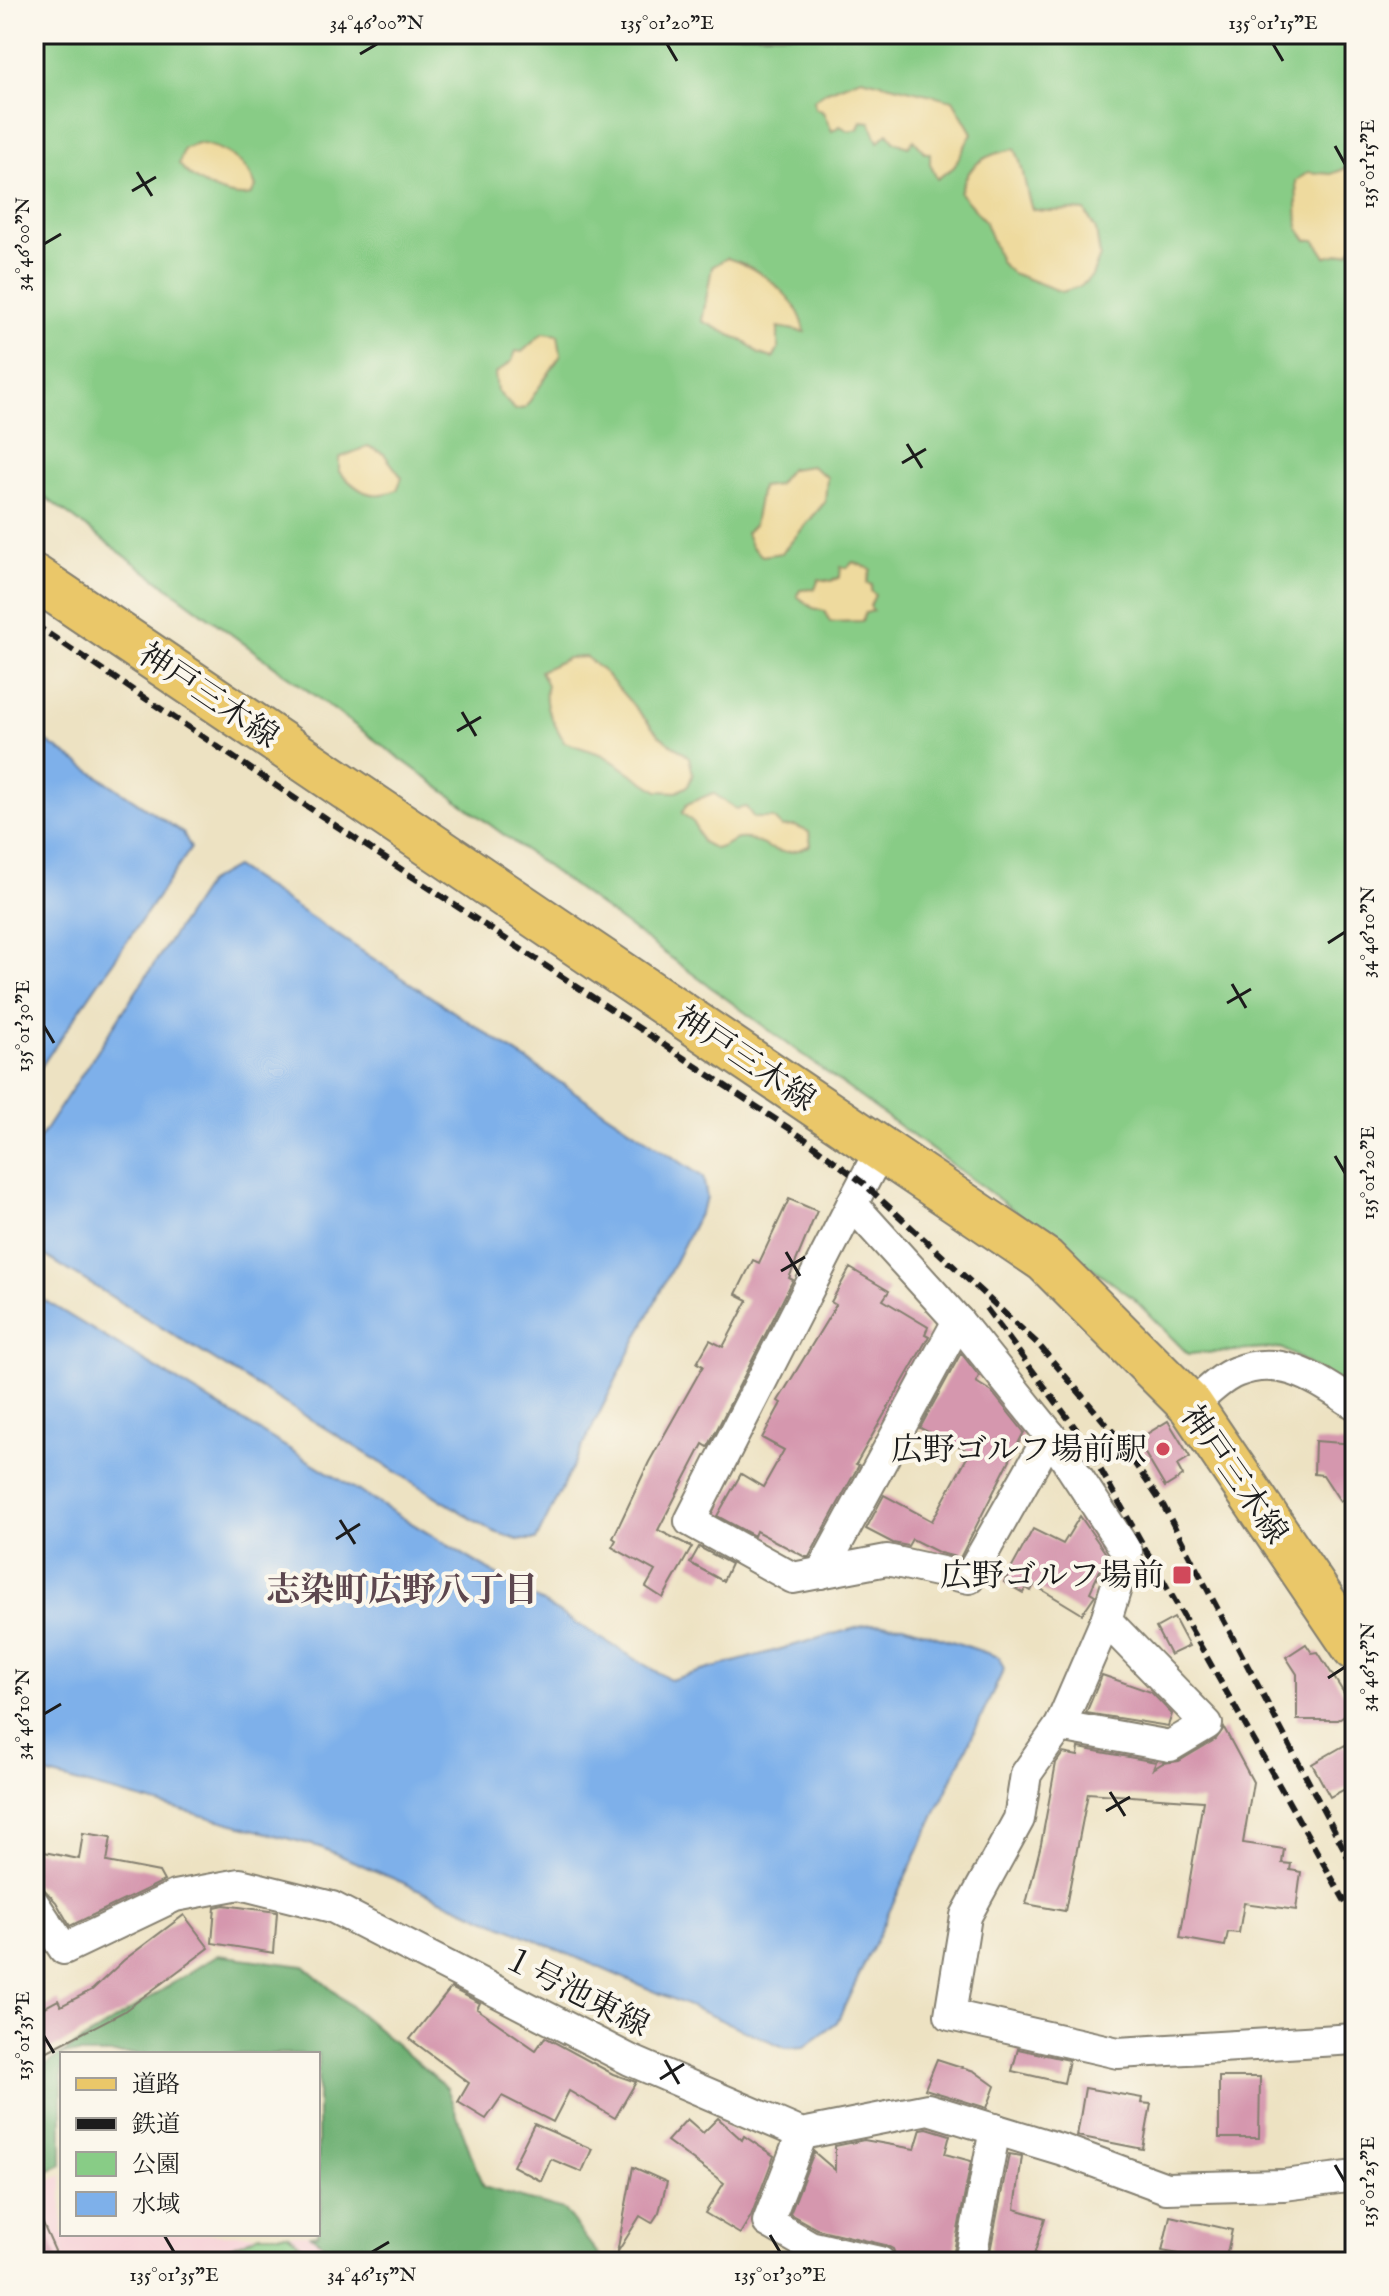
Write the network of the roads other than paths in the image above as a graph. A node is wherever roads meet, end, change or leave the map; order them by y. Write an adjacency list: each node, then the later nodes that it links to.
1 (34, 577): 2 (main road, 神戸三木線)
2 (881, 1149): 3 (street); 6 (main road, 神戸三木線)
3 (852, 1204): 4 (street); 8 (street)
4 (958, 1321): 7 (street); 8 (street)
5 (1355, 1404): 6 (street)
6 (1191, 1406): 10 (main road, 神戸三木線)
7 (1050, 1435): 8 (street); 9 (street)
8 (821, 1573)
9 (1106, 1620): 11 (street); 11 (street)
10 (1355, 1648)
11 (1060, 1726): 13 (street)
12 (34, 1904): 15 (street, １号池東線)
13 (1355, 2039)
14 (995, 2129): 15 (street); 16 (street); 18 (street)
15 (802, 2134): 17 (street)
16 (1355, 2176)
17 (880, 2262)
18 (970, 2262)

